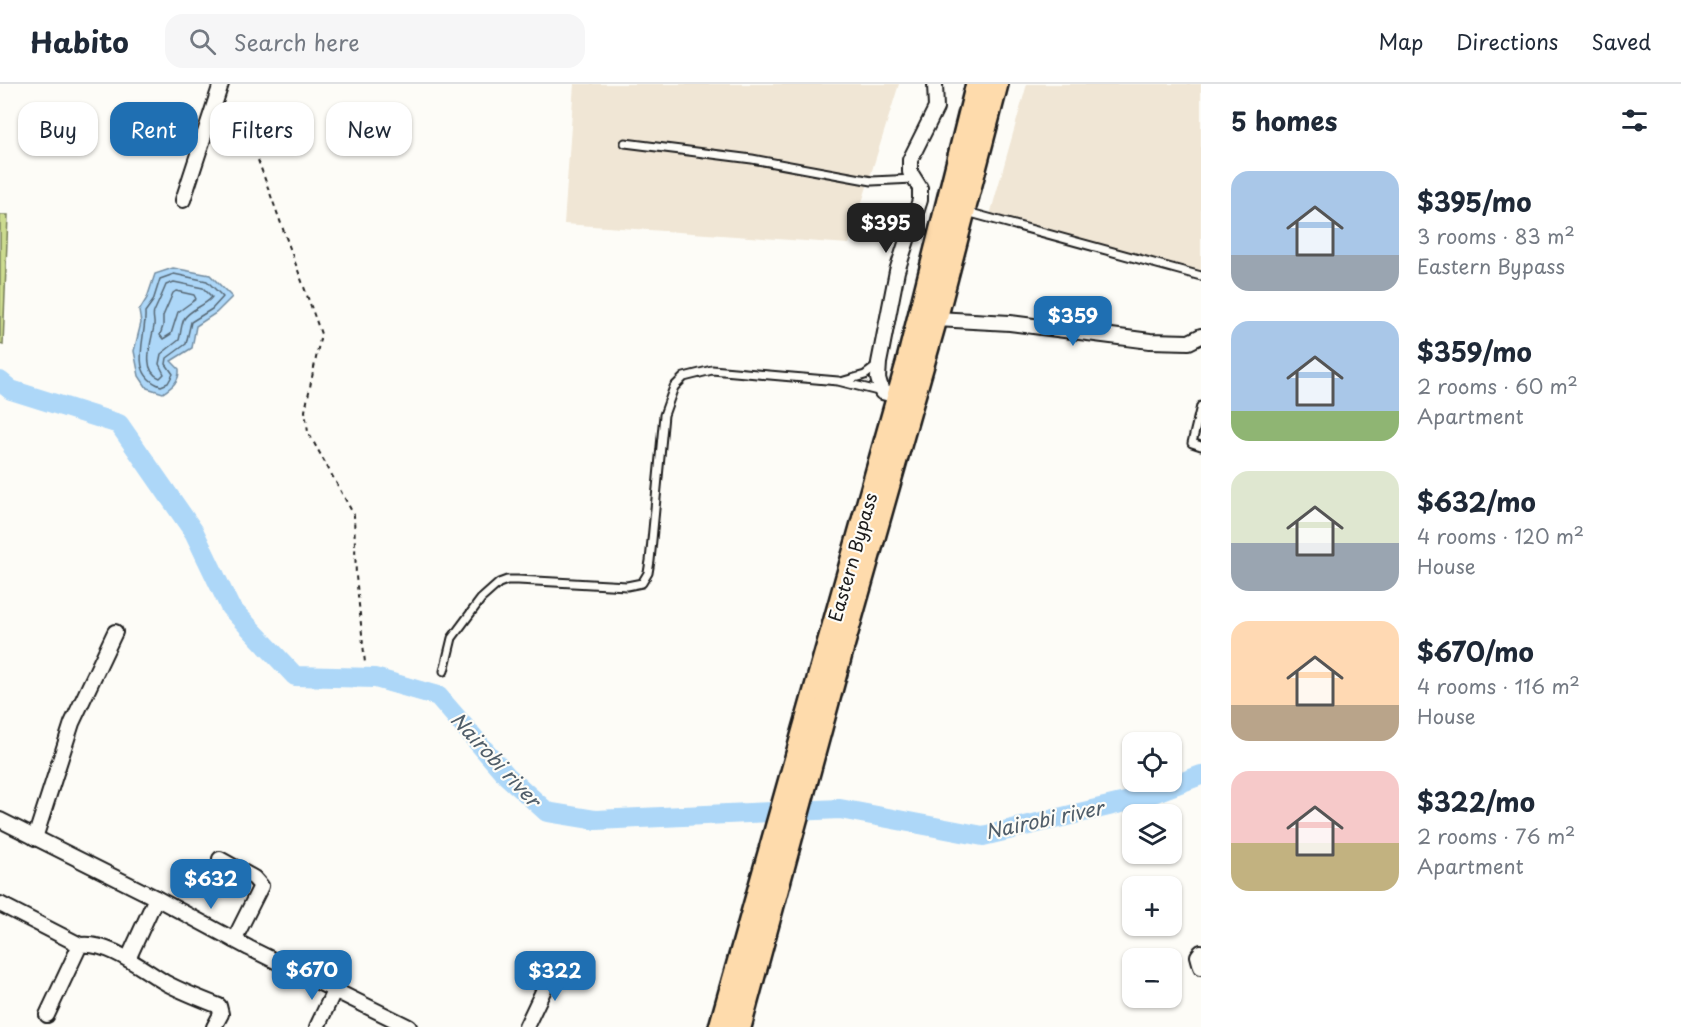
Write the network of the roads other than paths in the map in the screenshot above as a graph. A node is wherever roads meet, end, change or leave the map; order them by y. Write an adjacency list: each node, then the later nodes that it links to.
1 (221, 84): 7 (street)
2 (935, 84): 6 (street)
3 (977, 84): 14 (main road, Eastern Bypass)
4 (997, 84): 8 (main road, Eastern Bypass)
5 (625, 142): 6 (lane)
6 (914, 179): 12 (street)
7 (183, 200)
8 (964, 212): 9 (lane); 10 (main road, Eastern Bypass)
9 (1201, 276)
10 (936, 319): 11 (street); 19 (main road, Eastern Bypass)
11 (1201, 336)
12 (879, 363): 13 (lane); 14 (street)
13 (838, 381): 14 (lane); 18 (lane)
14 (890, 394): 19 (main road, Eastern Bypass)
15 (1201, 406): 16 (lane)
16 (1201, 446)
17 (115, 632): 21 (street)
18 (444, 671)
19 (798, 777): 22 (main road, Eastern Bypass)
20 (0, 820): 21 (street)
21 (35, 838): 24 (street)
22 (778, 854): 38 (main road, Eastern Bypass); 39 (main road, Eastern Bypass)
23 (220, 859): 26 (street)
24 (156, 898): 26 (street); 29 (street)
25 (0, 904): 27 (street)
26 (234, 940): 32 (street)
27 (80, 945): 29 (street); 33 (street)
28 (1201, 952): 31 (street)
29 (128, 959): 34 (street)
30 (556, 964): 37 (street)
31 (1201, 967)
32 (335, 989): 35 (street); 36 (street)
33 (47, 1015)
34 (213, 1027)
35 (317, 1027)
36 (408, 1027)
37 (526, 1027)
38 (720, 1027)
39 (740, 1027)

